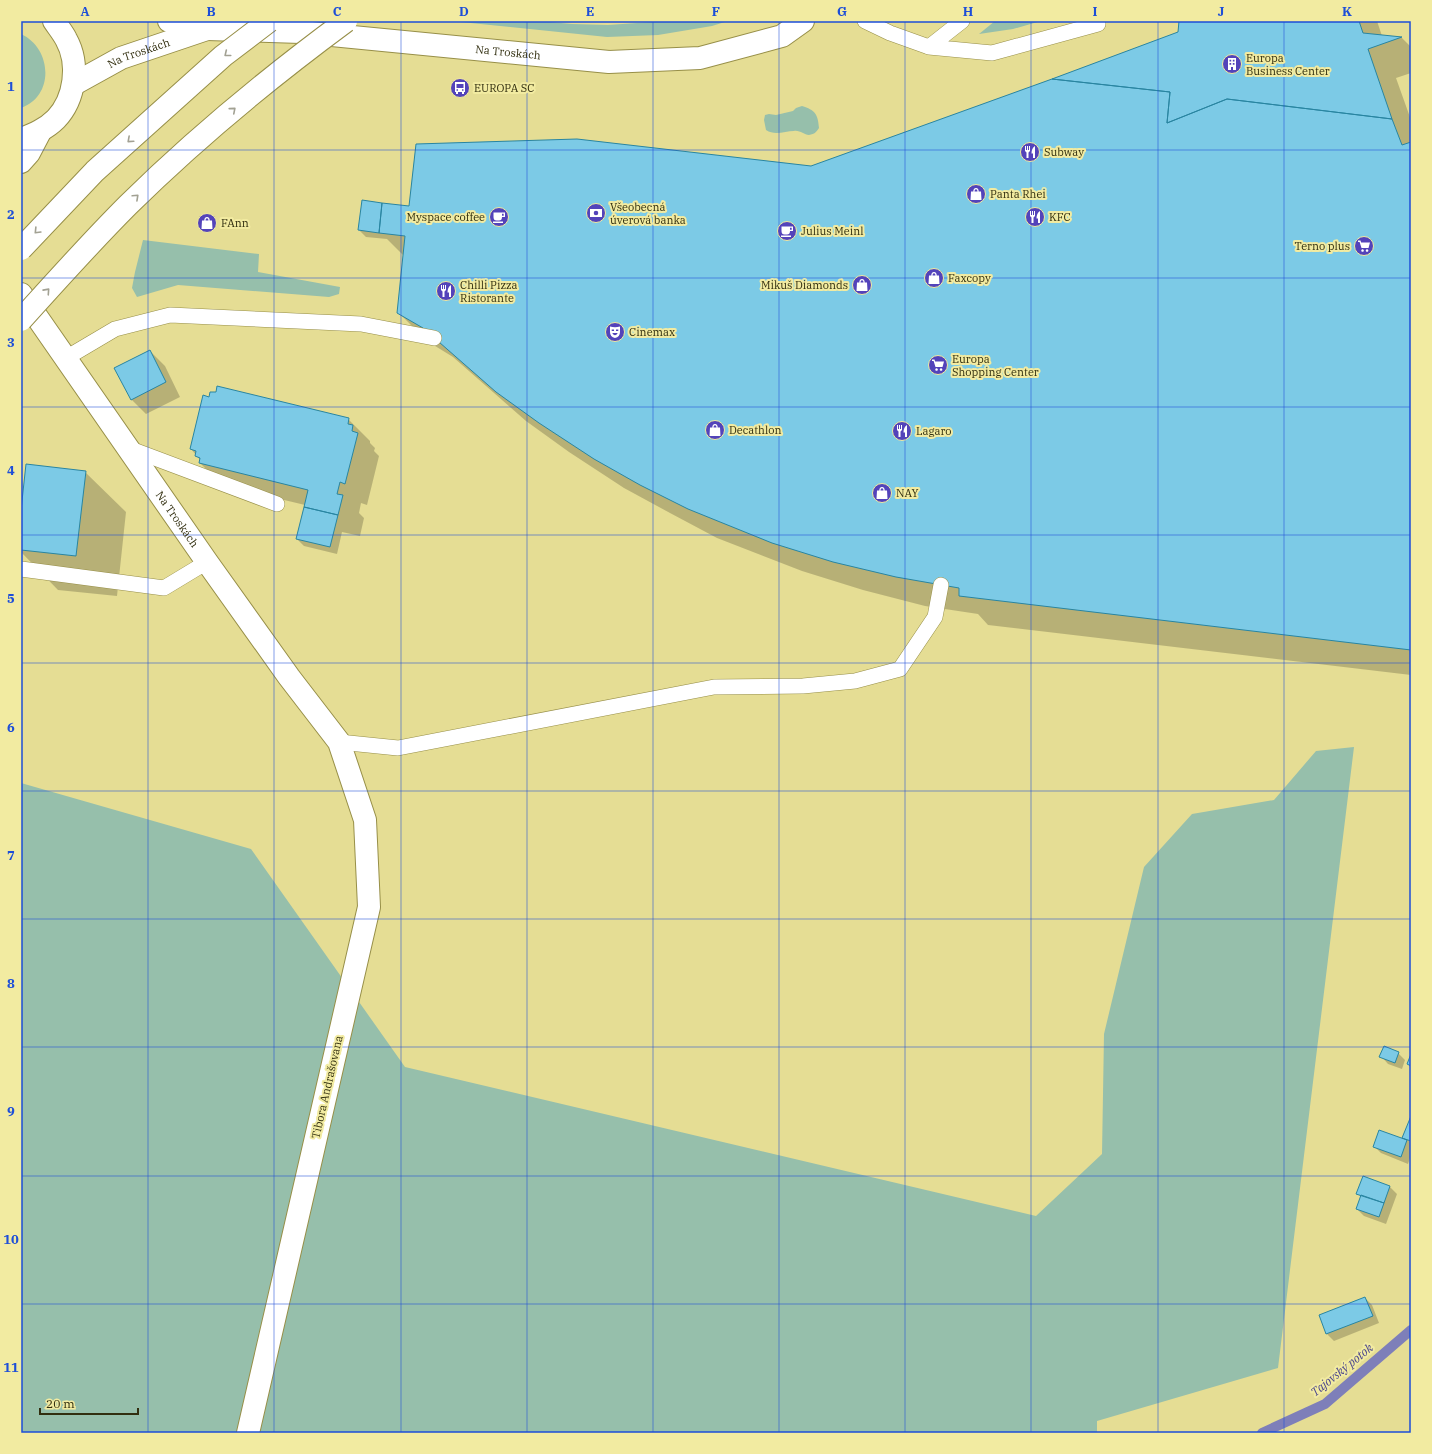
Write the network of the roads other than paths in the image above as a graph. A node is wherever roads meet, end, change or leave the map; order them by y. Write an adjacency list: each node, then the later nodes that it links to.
1 (54, 21): 11 (main road)
2 (169, 21): 9 (main road, Na Troskách)
3 (268, 21): 14 (main road, one-way to 14, bridge)
4 (346, 21): 16 (main road, one-way to 4, bridge)
5 (803, 21): 9 (main road, Na Troskách)
6 (865, 21): 10 (lane)
7 (962, 21): 10 (lane)
8 (1098, 24): 10 (lane)
9 (207, 29): 11 (main road, Na Troskách)
10 (929, 46)
11 (74, 84): 12 (main road)
12 (30, 135): 13 (main road)
13 (21, 162)
14 (21, 249)
15 (21, 294): 18 (main road, Na Troskách)
16 (21, 320)
17 (434, 338): 18 (lane)
18 (66, 358): 19 (main road, Na Troskách)
19 (128, 448): 20 (lane); 21 (main road, Na Troskách)
20 (277, 504)
21 (207, 562): 22 (lane); 24 (main road, Na Troskách)
22 (21, 569)
23 (941, 585): 24 (lane)
24 (339, 742): 25 (main road, Tibora Andrašovana)
25 (248, 1433)

